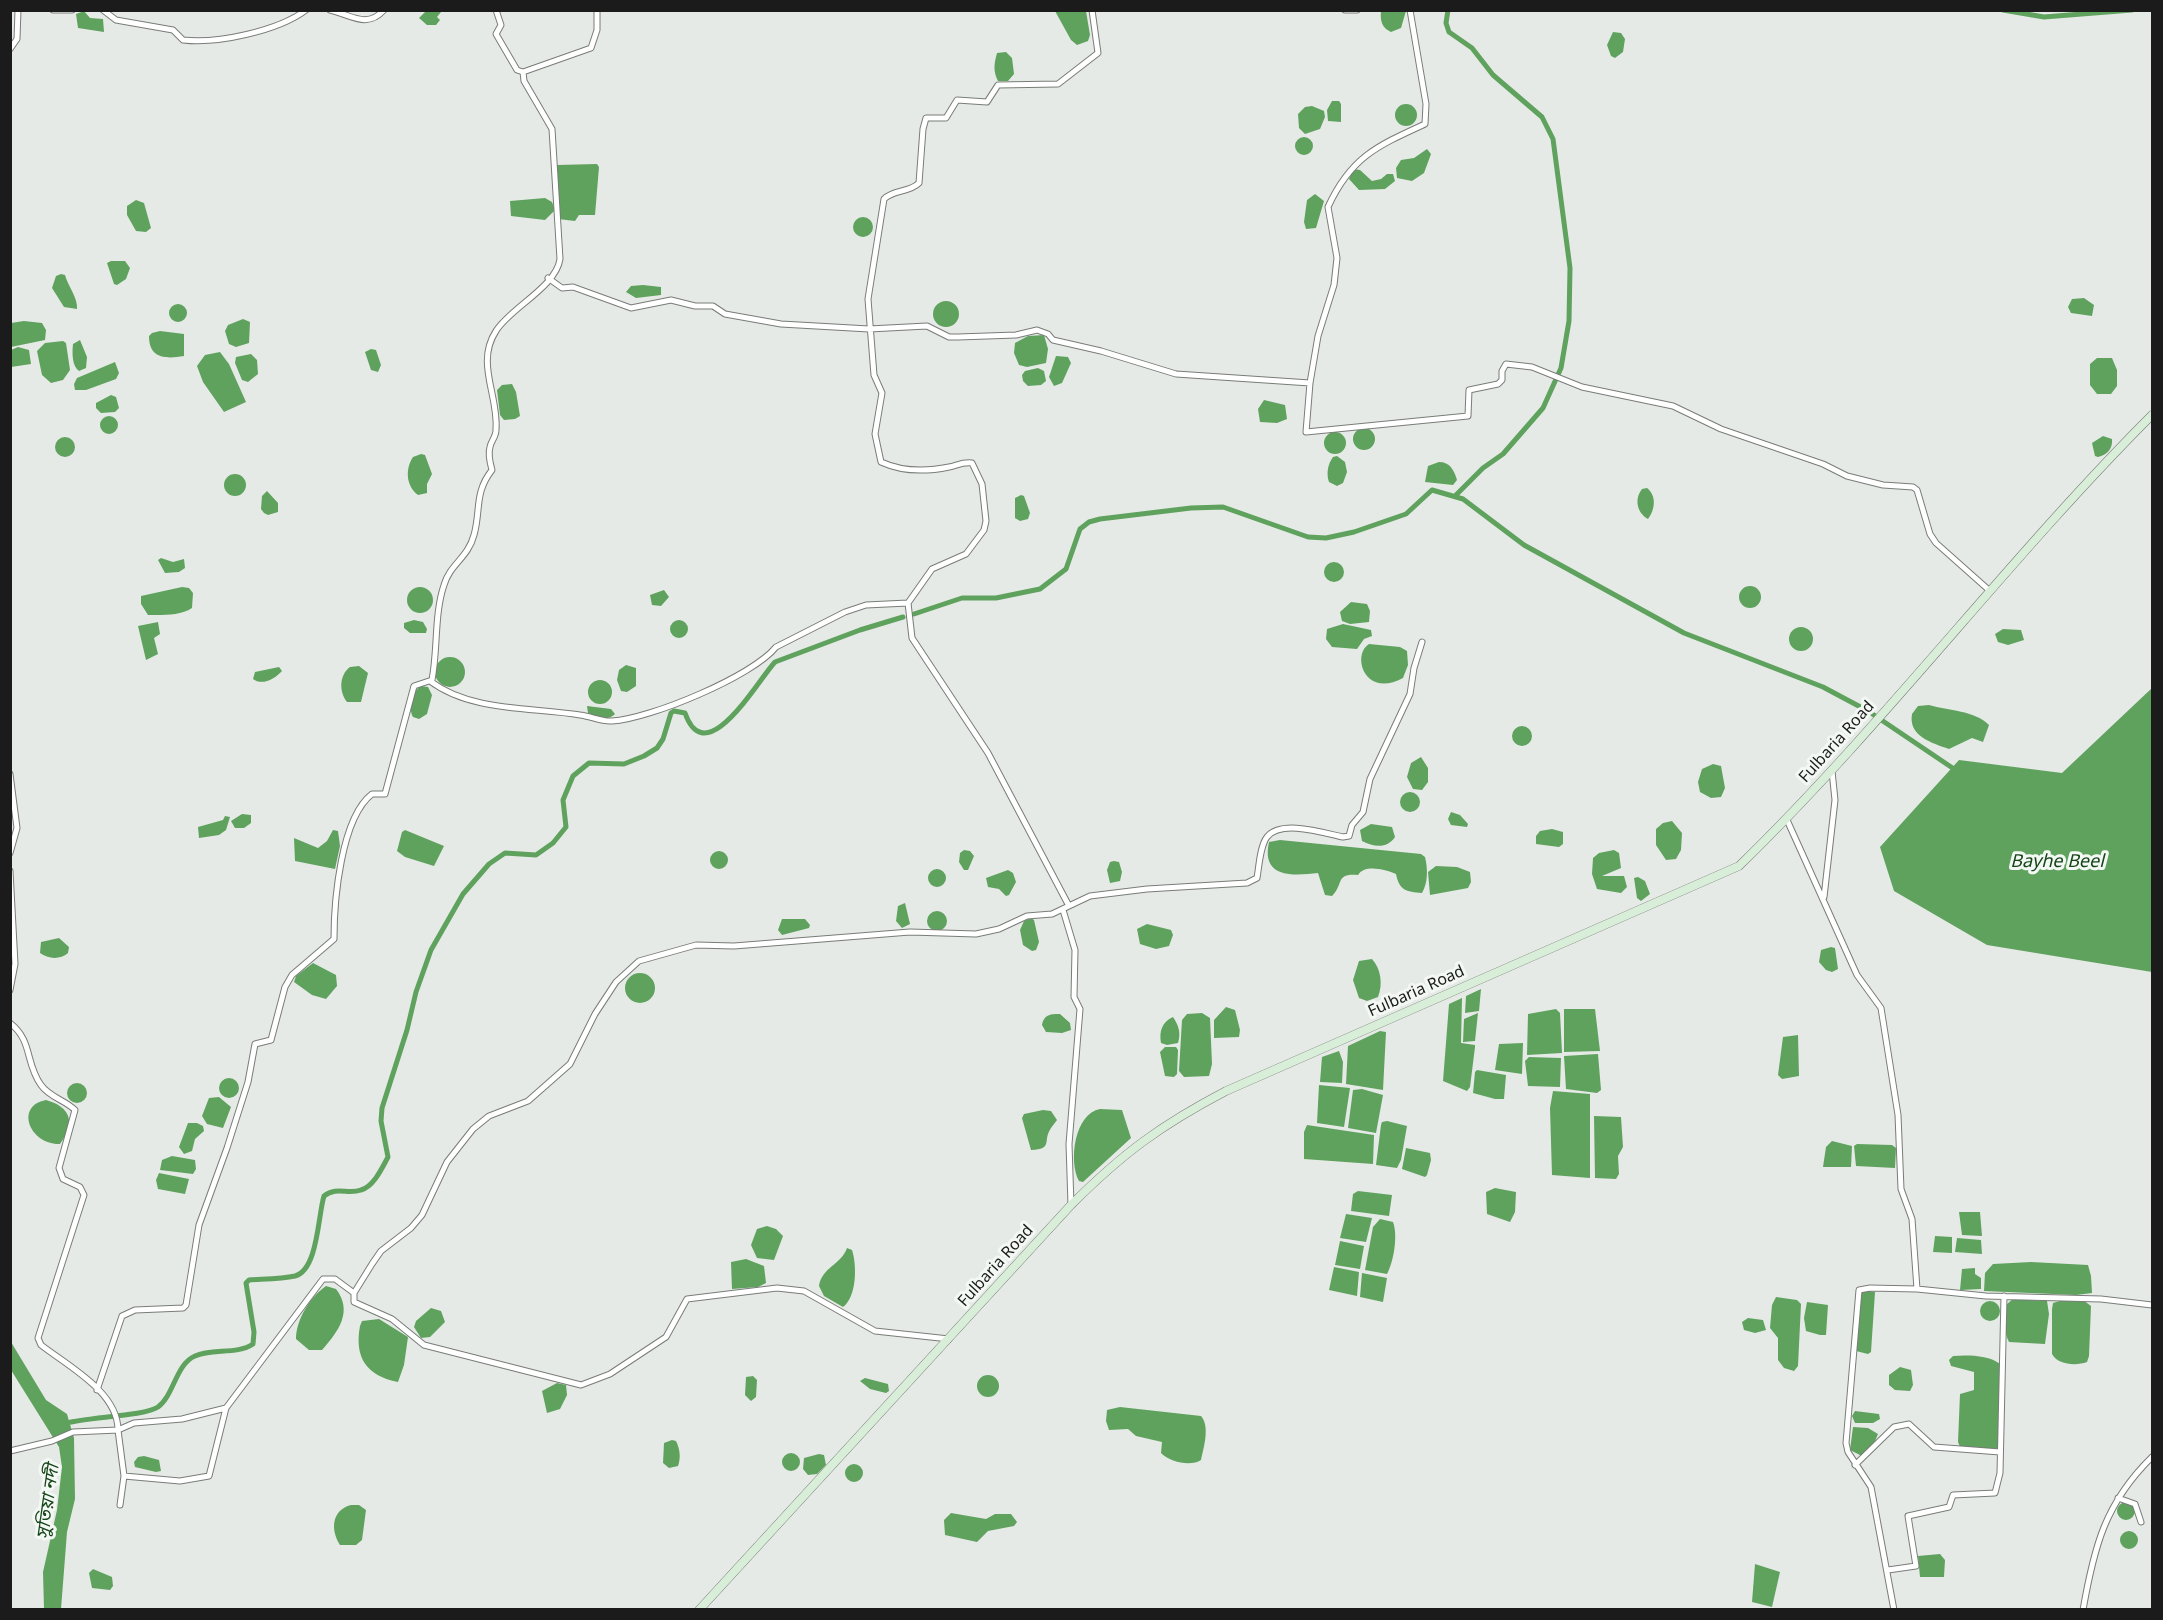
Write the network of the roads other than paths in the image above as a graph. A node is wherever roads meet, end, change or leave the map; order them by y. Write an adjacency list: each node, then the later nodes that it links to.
1 (18, 10): 14 (street)
2 (53, 10): 3 (street)
3 (72, 10)
4 (103, 10): 5 (street)
5 (306, 10)
6 (330, 10): 7 (street)
7 (384, 10)
8 (496, 10): 15 (street)
9 (597, 10): 15 (street)
10 (1092, 10): 17 (street)
11 (1345, 10): 12 (street)
12 (1357, 10)
13 (1410, 10): 18 (street)
14 (10, 50)
15 (523, 72): 16 (street)
16 (548, 278): 17 (street); 23 (street)
17 (869, 329): 18 (street); 21 (street)
18 (1310, 383): 20 (street)
19 (2152, 415): 20 (main road, Fulbaria Road)
20 (1990, 591): 24 (main road, Fulbaria Road)
21 (908, 603): 23 (street); 30 (street)
22 (1422, 642): 30 (street)
23 (430, 681): 40 (street)
24 (1832, 771): 26 (main road, Fulbaria Road); 29 (street)
25 (10, 774): 27 (street)
26 (1787, 820): 29 (street); 34 (main road, Fulbaria Road)
27 (10, 853)
28 (10, 871): 32 (street)
29 (1824, 899): 35 (street)
30 (1069, 906): 31 (street)
31 (1063, 910): 34 (street); 36 (street)
32 (10, 990)
33 (10, 1023): 40 (street)
34 (1071, 1205): 39 (main road, Fulbaria Road)
35 (1917, 1289): 37 (street); 46 (street)
36 (354, 1293): 39 (street); 41 (street)
37 (2004, 1296): 38 (street); 44 (street)
38 (2152, 1305)
39 (949, 1339): 52 (main road, Fulbaria Road)
40 (97, 1390): 42 (street)
41 (226, 1408): 42 (street); 47 (street)
42 (118, 1430): 43 (street); 47 (street)
43 (10, 1451)
44 (2000, 1452): 46 (street); 51 (street)
45 (2152, 1457): 48 (street)
46 (1856, 1465): 51 (street)
47 (124, 1476): 49 (street)
48 (2118, 1498): 50 (street); 54 (street)
49 (120, 1505)
50 (2141, 1522)
51 (1888, 1570): 53 (street)
52 (699, 1610)
53 (1894, 1610)
54 (2083, 1610)

